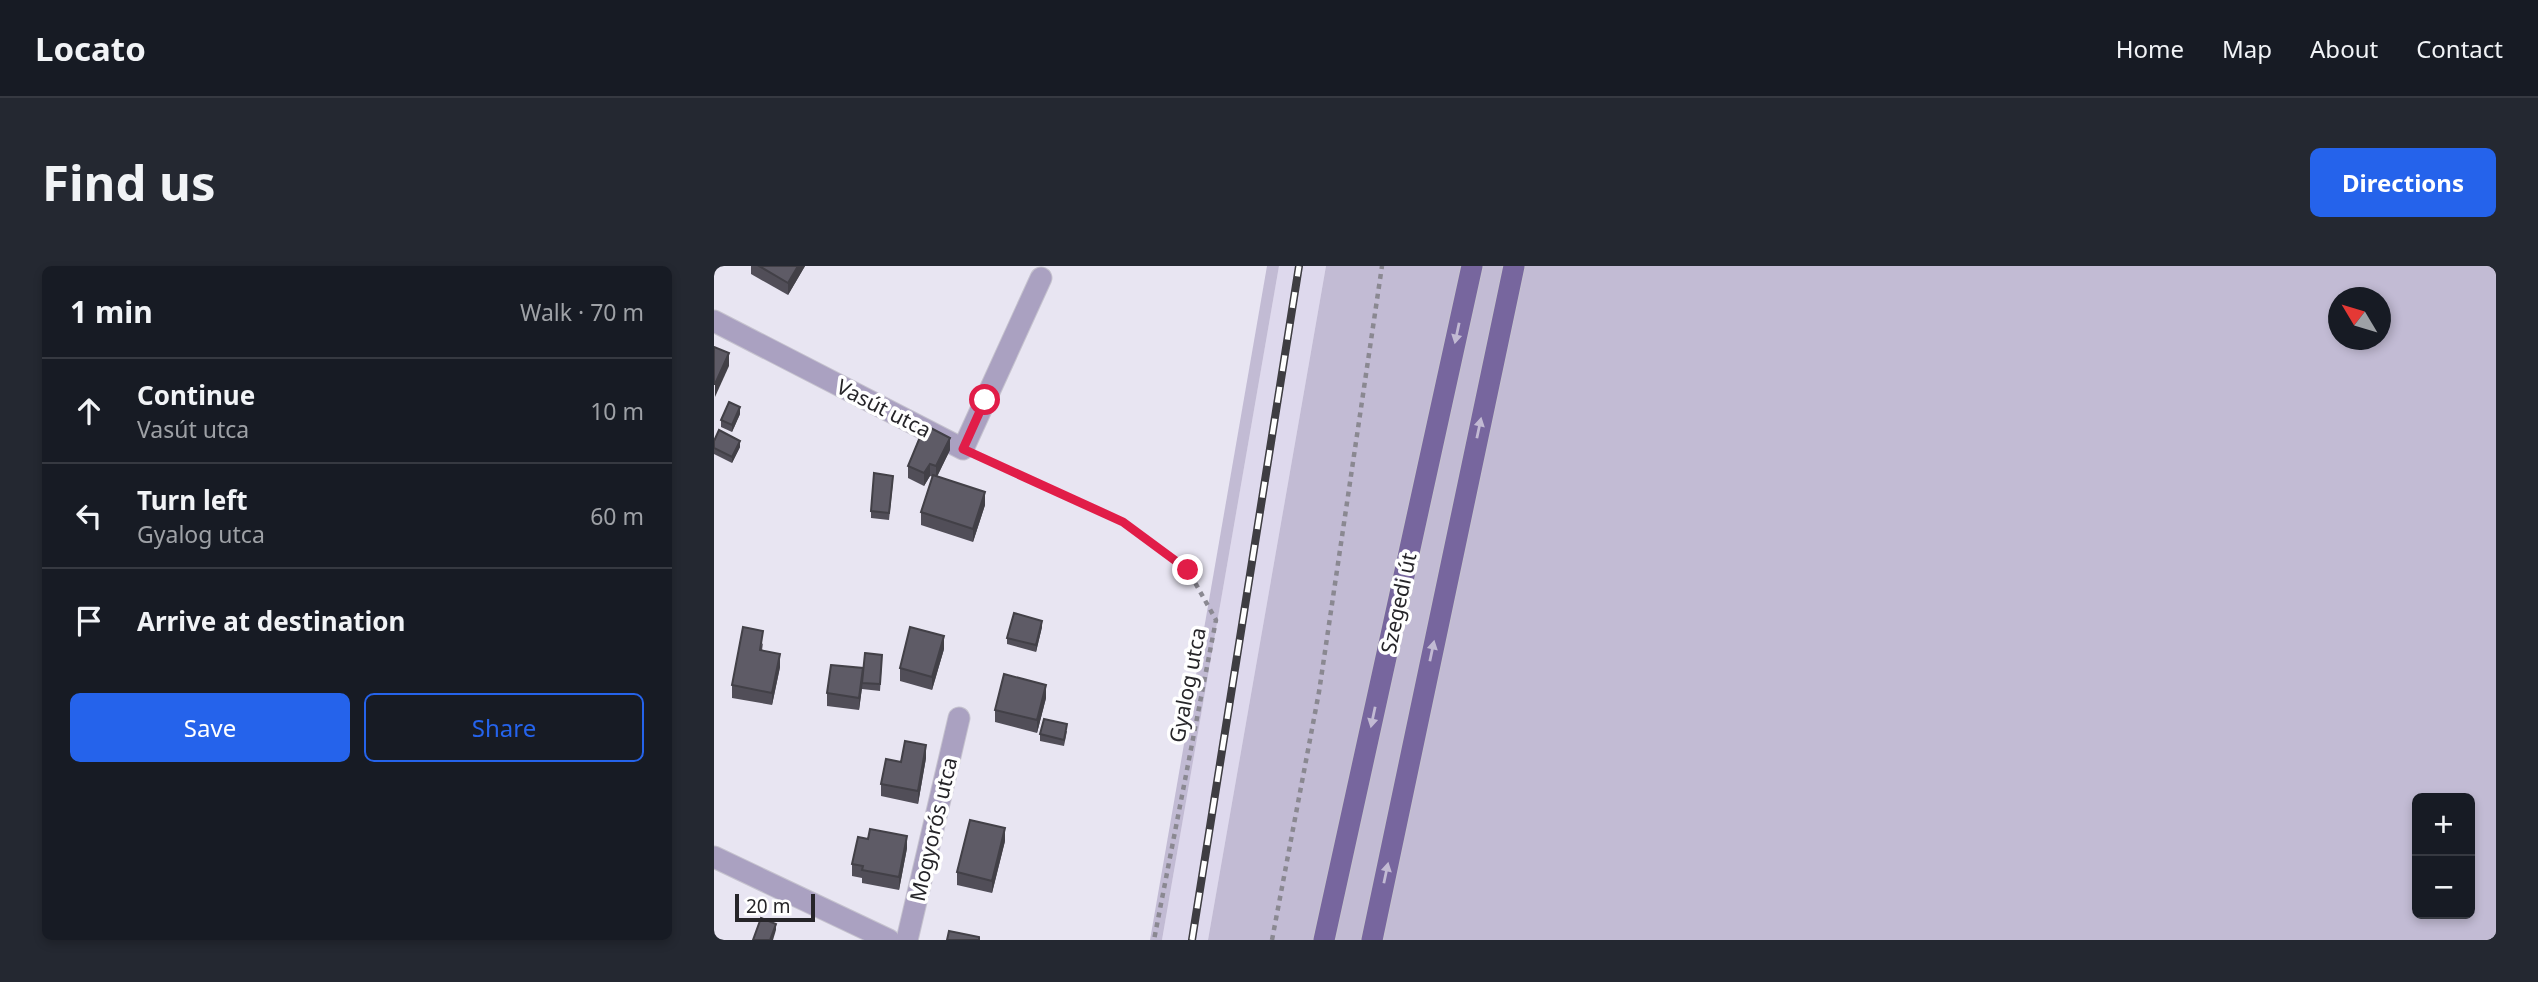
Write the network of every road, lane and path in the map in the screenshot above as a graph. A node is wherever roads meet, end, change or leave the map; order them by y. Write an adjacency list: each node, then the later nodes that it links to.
1 (1381, 266): 12 (path)
2 (1472, 266): 13 (main road, Szegedi út, one-way to 13)
3 (1514, 266): 14 (main road, Szegedi út, one-way to 3)
4 (1041, 278): 6 (street)
5 (714, 321): 6 (street, Vasút utca)
6 (963, 449): 11 (path, Gyalog utca)
7 (959, 718): 10 (street, Mogyorós utca)
8 (714, 856): 9 (street)
9 (889, 940)
10 (907, 940)
11 (1154, 940)
12 (1272, 940)
13 (1324, 940)
14 (1372, 940)

